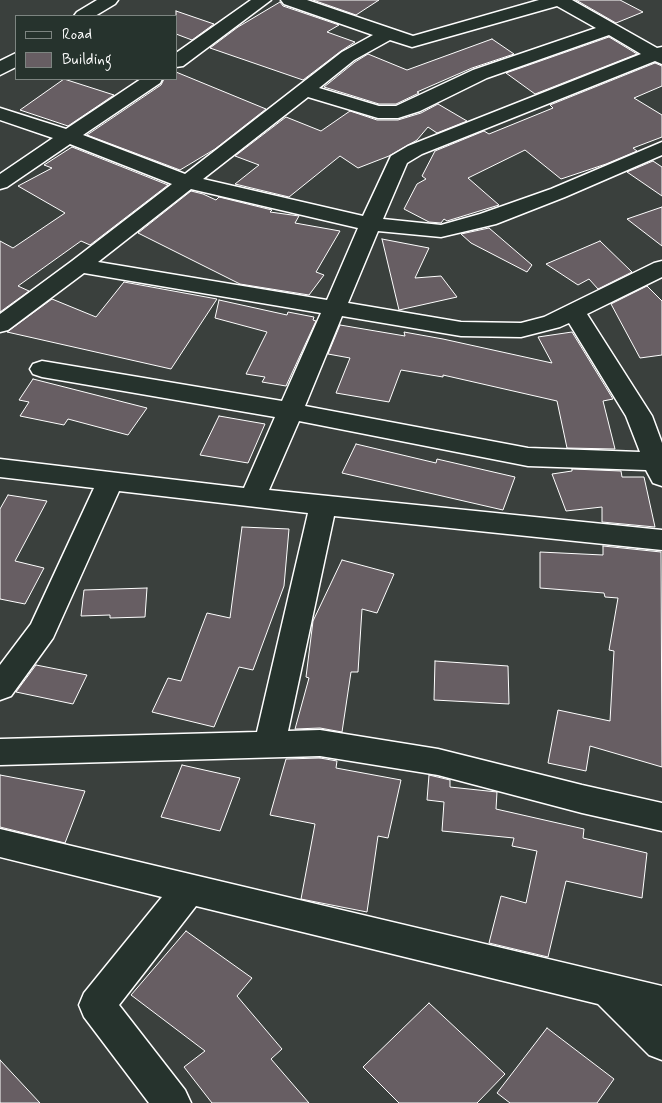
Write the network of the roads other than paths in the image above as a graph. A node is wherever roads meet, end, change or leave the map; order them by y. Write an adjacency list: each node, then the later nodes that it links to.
1 (109, 0): 5 (street)
2 (262, 0): 10 (street)
3 (290, 0): 7 (street)
4 (558, 0): 6 (street); 7 (street)
5 (85, 15)
6 (610, 29): 8 (street); 13 (street)
7 (388, 34): 13 (street)
8 (660, 55): 19 (street)
9 (15, 60): 11 (street)
10 (178, 61)
11 (0, 69)
12 (152, 80): 15 (street)
13 (305, 90): 17 (street)
14 (0, 114): 15 (street)
15 (67, 136): 17 (street); 18 (street)
16 (662, 148): 19 (street)
17 (187, 182): 19 (street); 20 (street)
18 (0, 183)
19 (371, 224): 22 (street)
20 (80, 266): 22 (street); 24 (street)
21 (662, 268): 23 (street)
22 (336, 307): 23 (street); 26 (street)
23 (574, 311): 28 (street)
24 (0, 325)
25 (42, 369): 26 (street)
26 (290, 412): 28 (street); 30 (street)
27 (0, 468): 29 (street)
28 (659, 469)
29 (110, 481): 30 (street); 33 (street)
30 (252, 498): 31 (street)
31 (323, 505): 32 (street); 34 (street)
32 (662, 540)
33 (0, 688)
34 (269, 745): 35 (street); 36 (street)
35 (0, 752)
36 (662, 817)
37 (0, 843): 38 (street)
38 (190, 888): 39 (street); 42 (street)
39 (607, 989): 40 (street); 41 (street)
40 (662, 1002)
41 (662, 1042)
42 (172, 1103)

